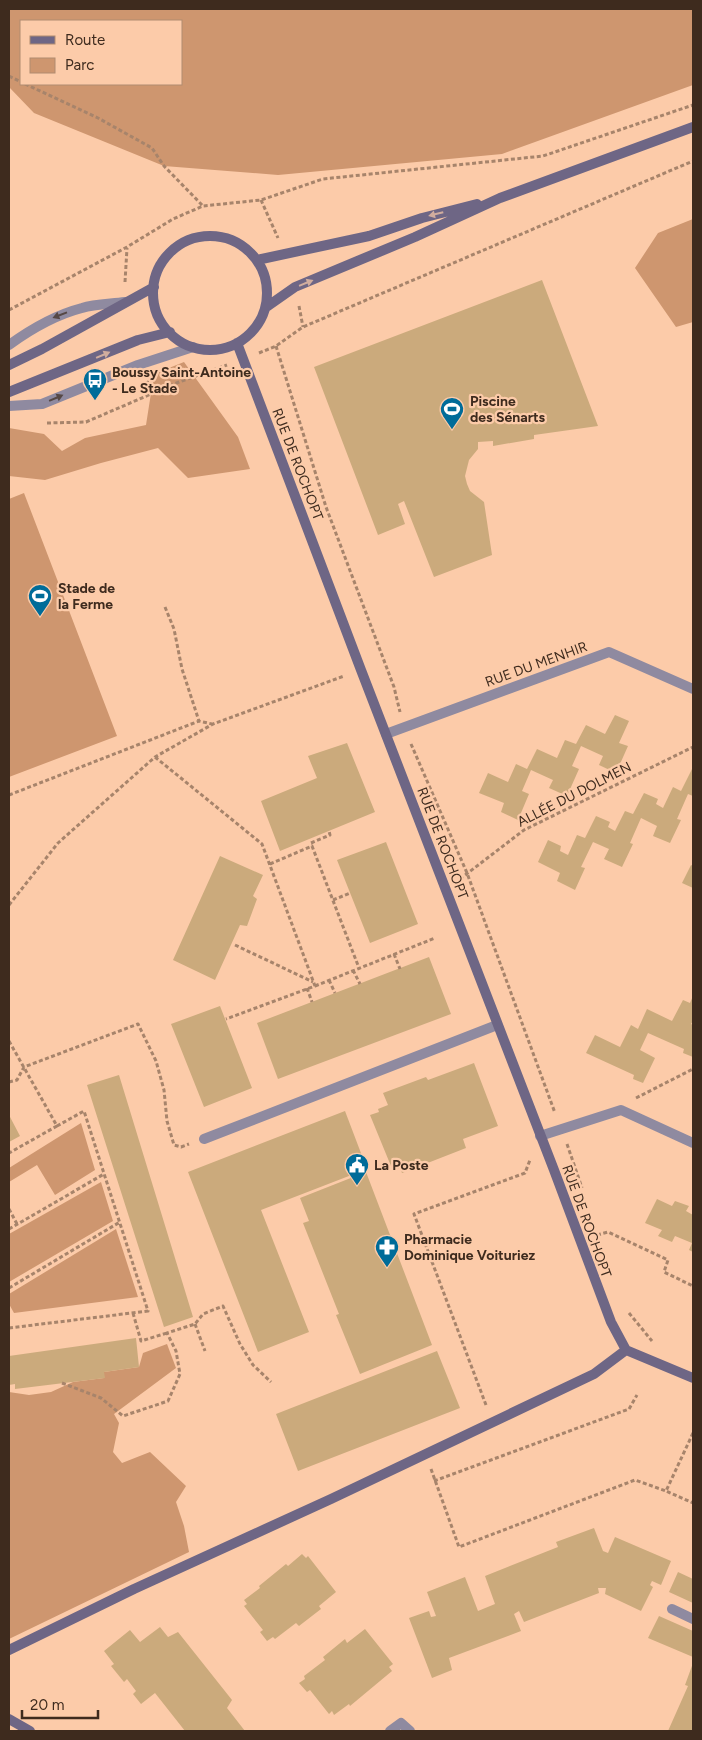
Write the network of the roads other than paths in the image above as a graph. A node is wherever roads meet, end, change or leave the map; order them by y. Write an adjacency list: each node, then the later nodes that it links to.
1 (693, 127): 2 (street)
2 (500, 198): 3 (street, one-way to 3); 6 (street, one-way to 2)
3 (257, 260): 4 (street); 6 (street)
4 (154, 287): 5 (street); 7 (street)
5 (124, 302): 9 (street, one-way to 9); 11 (street)
6 (265, 308): 8 (street)
7 (170, 332): 10 (street); 12 (street, one-way to 7)
8 (237, 343): 10 (street); 15 (street, RUE DE ROCHOPT)
9 (9, 345)
10 (193, 347): 13 (street, one-way to 10)
11 (9, 365)
12 (9, 392)
13 (9, 406)
14 (693, 689): 15 (street, RUE DU MENHIR)
15 (386, 734): 16 (street, RUE DE ROCHOPT)
16 (497, 1025): 17 (street, RUE DE ROCHOPT); 18 (street)
17 (540, 1136): 19 (street); 20 (street, RUE DE ROCHOPT)
18 (204, 1139)
19 (693, 1143)
20 (626, 1350): 21 (street); 24 (street)
21 (693, 1378)
22 (672, 1609): 23 (street)
23 (693, 1619)
24 (9, 1650)
25 (9, 1719): 26 (street)
26 (30, 1731)
27 (390, 1731): 28 (street)
28 (410, 1731)

